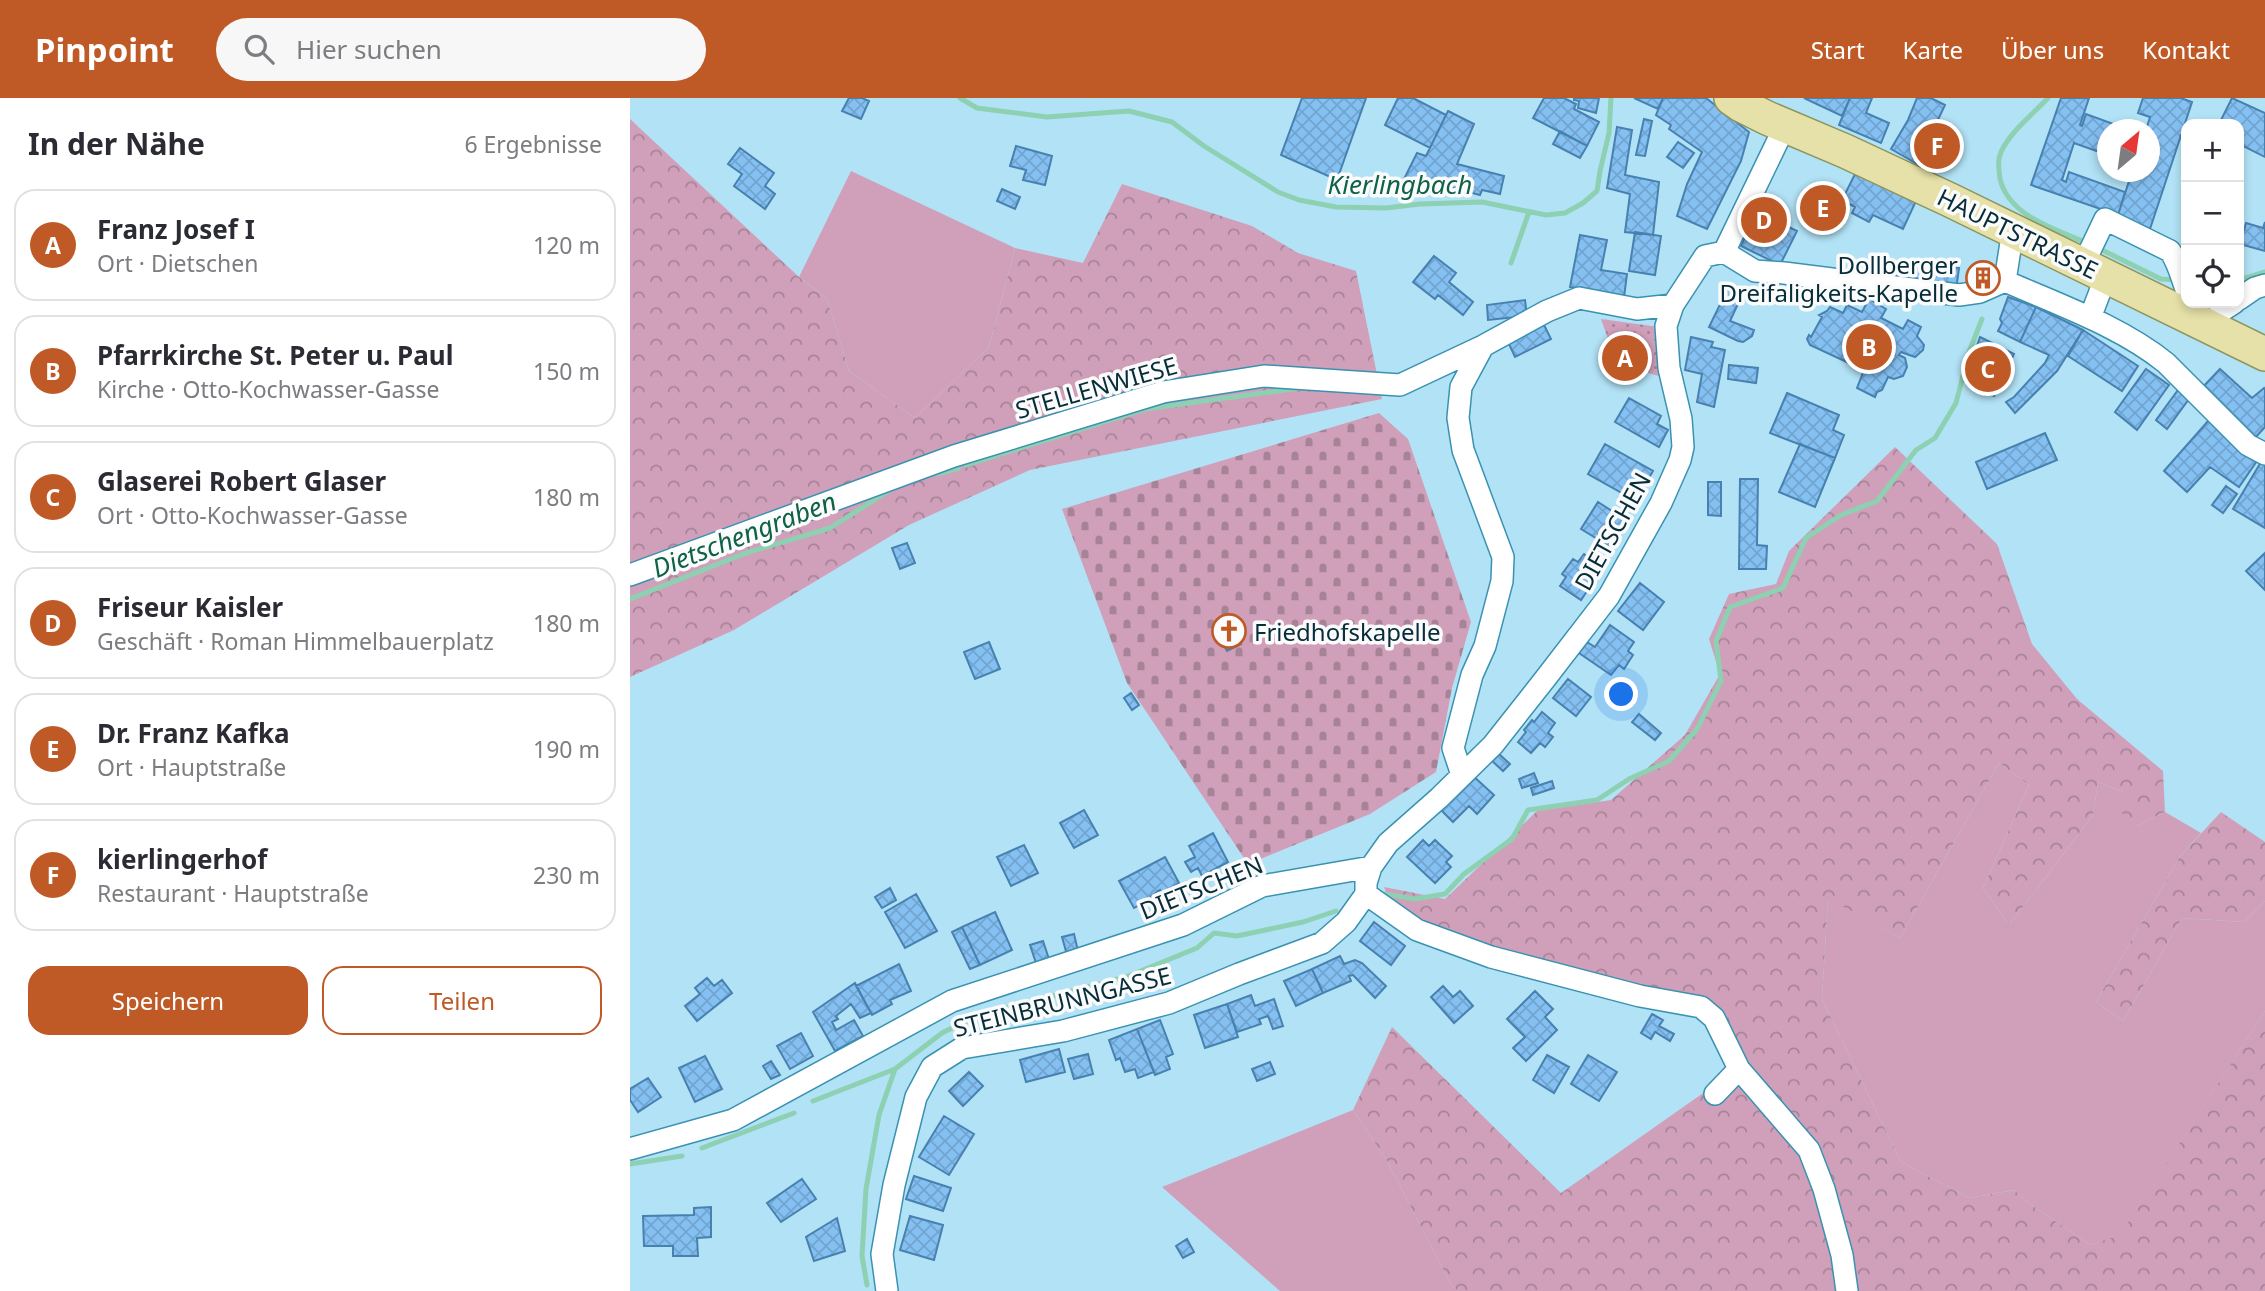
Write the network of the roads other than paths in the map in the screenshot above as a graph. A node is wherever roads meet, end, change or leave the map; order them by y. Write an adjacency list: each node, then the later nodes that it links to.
1 (1731, 98): 2 (main road, HAUPTSTRASSE)
2 (1785, 126): 3 (main road, HAUPTSTRASSE); 4 (street)
3 (2013, 230): 5 (main road, HAUPTSTRASSE); 6 (street)
4 (1724, 253): 6 (street); 9 (street)
5 (2093, 264): 11 (main road, HAUPTSTRASSE); 11 (street); 12 (street)
6 (2005, 281): 12 (street, HAUPTSTRASSE)
7 (2265, 285): 8 (street)
8 (2244, 296)
9 (1673, 305): 13 (street, STELLENWIESE); 17 (street, DIETSCHEN)
10 (2226, 308): 11 (street)
11 (2194, 309): 14 (main road, HAUPTSTRASSE)
12 (2090, 318): 15 (street, HAUPTSTRASSE)
13 (1483, 346): 16 (street, STELLENWIESE); 17 (street)
14 (2265, 354)
15 (2265, 454)
16 (630, 575)
17 (1462, 775): 18 (street, DIETSCHEN)
18 (1371, 867): 19 (street, STEINBRUNNGASSE); 22 (street, DIETSCHEN)
19 (1366, 894): 20 (street); 23 (street, STEINBRUNNGASSE)
20 (1740, 1069): 21 (street); 24 (street)
21 (1715, 1094)
22 (630, 1149)
23 (887, 1291)
24 (1847, 1291)

